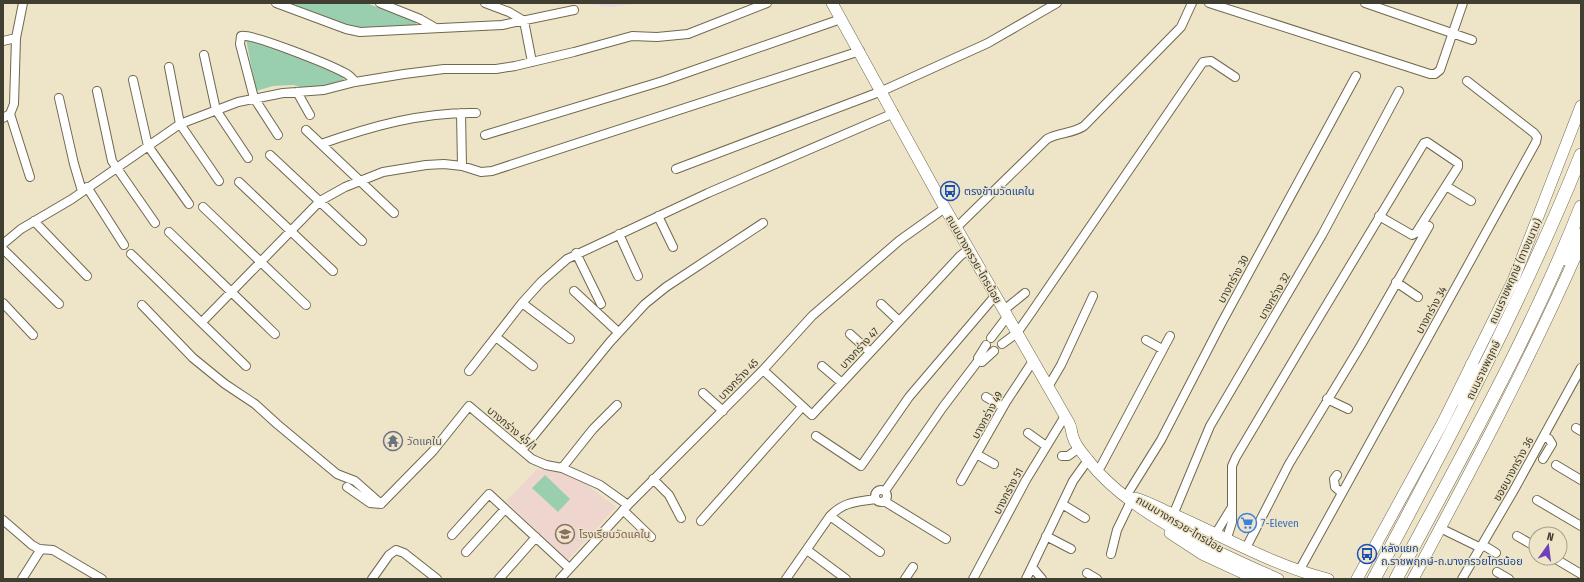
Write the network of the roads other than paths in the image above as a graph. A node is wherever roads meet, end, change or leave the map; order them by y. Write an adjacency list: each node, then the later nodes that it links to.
1 (23, 3): 17 (street)
2 (276, 3): 15 (street)
3 (380, 3): 15 (street)
4 (485, 3): 14 (street)
5 (767, 3): 22 (street)
6 (832, 3): 13 (main road, ถนนบางกรวย-ไทรน้อย)
7 (1057, 3): 30 (street)
8 (1192, 3): 73 (street)
9 (1209, 3): 16 (street)
10 (1365, 3): 16 (street)
11 (1463, 3): 16 (street)
12 (574, 10): 14 (street)
13 (841, 19): 20 (main road, ถนนบางกรวย-ไทรน้อย); 45 (street)
14 (524, 21): 15 (street); 22 (street)
15 (434, 27)
16 (1452, 33): 18 (street)
17 (16, 38): 19 (street); 41 (street)
18 (1472, 40)
19 (3, 41)
20 (860, 50): 30 (main road, ถนนบางกรวย-ไทรน้อย); 51 (street)
21 (204, 55): 36 (street)
22 (532, 62): 27 (street)
23 (169, 67): 42 (street)
24 (1356, 76): 166 (street, บางกร่าง 30)
25 (1235, 78): 110 (street)
26 (133, 80): 47 (street)
27 (356, 82): 32 (street); 34 (street)
28 (1467, 82): 165 (street, บางกร่าง 34)
29 (97, 91): 52 (street)
30 (882, 91): 39 (main road, ถนนบางกรวย-ไทรน้อย); 53 (street)
31 (1399, 91): 174 (street, บางกร่าง 32)
32 (297, 92): 34 (street); 40 (street)
33 (59, 98): 59 (street)
34 (254, 98): 36 (street); 44 (street)
35 (1581, 106): 126 (main road, ถนนราชพฤกษ์ (ทางขนาน))
36 (216, 110): 42 (street); 50 (street)
37 (460, 113): 38 (street); 46 (street); 51 (street)
38 (476, 113)
39 (894, 113): 65 (main road, ถนนบางกรวย-ไทรน้อย); 67 (street)
40 (310, 115)
41 (7, 116): 54 (street)
42 (180, 124): 47 (street); 56 (street)
43 (306, 130): 46 (street)
44 (278, 135)
45 (485, 135)
46 (321, 144): 55 (street)
47 (148, 146): 52 (street); 62 (street)
48 (270, 155): 61 (street)
49 (1581, 155): 145 (main road, ถนนราชพฤกษ์)
50 (248, 158)
51 (462, 166): 55 (street)
52 (117, 168): 59 (street); 70 (street)
53 (676, 169)
54 (30, 177)
55 (359, 180): 61 (street); 66 (street)
56 (219, 181)
57 (239, 182): 74 (street)
58 (1446, 186): 60 (street); 68 (street); 68 (street)
59 (85, 189): 69 (street); 81 (street)
60 (1471, 200)
61 (320, 201): 74 (street); 78 (street)
62 (189, 204)
63 (203, 206): 87 (street)
64 (1581, 207): 94 (main road, ถนนราชพฤกษ์)
65 (945, 208): 73 (main road, ถนนบางกรวย-ไทรน้อย); 131 (street, บางกร่าง 45)
66 (394, 213)
67 (658, 216): 76 (street); 82 (street)
68 (1380, 216): 171 (street)
69 (34, 221): 80 (street); 89 (street)
70 (155, 223)
71 (763, 223): 109 (street)
72 (1429, 226): 91 (street)
73 (957, 227): 84 (main road, ถนนบางกรวย-ไทรน้อย)
74 (290, 231): 87 (street); 88 (street)
75 (169, 232): 93 (street)
76 (619, 234): 86 (street); 90 (street)
77 (1581, 235): 94 (main road)
78 (362, 241)
79 (1581, 243): 181 (main road)
80 (3, 244)
81 (124, 245)
82 (673, 246)
83 (3, 248): 101 (street)
84 (969, 249): 96 (main road, ถนนบางกรวย-ไทรน้อย); 107 (street, บางกร่าง 47)
85 (131, 254): 108 (street)
86 (576, 254): 100 (street); 103 (street)
87 (261, 262): 93 (street); 105 (street)
88 (333, 271)
89 (87, 276)
90 (638, 276)
91 (1396, 282): 98 (street); 137 (street)
92 (574, 291): 109 (street)
93 (231, 292): 108 (street); 111 (street)
94 (1545, 292): 230 (main road, ถนนราชพฤกษ์)
95 (1025, 293): 106 (street)
96 (995, 296): 106 (main road, ถนนบางกรวย-ไทรน้อย); 147 (street)
97 (1093, 296): 134 (street)
98 (1418, 297)
99 (3, 303): 113 (street)
100 (522, 303): 115 (street); 117 (street)
101 (59, 304)
102 (142, 304): 169 (street)
103 (601, 304)
104 (881, 304): 107 (street)
105 (306, 305)
106 (1005, 313): 110 (main road, ถนนบางกรวย-ไทรน้อย); 116 (street)
107 (899, 321): 123 (street, บางกร่าง 47)
108 (202, 322): 127 (street)
109 (618, 332): 151 (street)
110 (1017, 333): 119 (street); 125 (main road, ถนนบางกรวย-ไทรน้อย)
111 (275, 334)
112 (850, 334): 123 (street)
113 (33, 335)
114 (1170, 336): 121 (street)
115 (496, 337): 128 (street); 132 (street)
116 (991, 338)
117 (570, 339)
118 (1146, 340): 121 (street)
119 (1002, 344)
120 (986, 345): 124 (street)
121 (1162, 349): 158 (street)
122 (994, 351): 124 (street)
123 (870, 352): 133 (street, บางกร่าง 47)
124 (978, 361): 167 (street)
125 (1033, 361): 134 (main road, ถนนบางกรวย-ไทรน้อย); 140 (street, บางกร่าง 49)
126 (1472, 365): 145 (main road); 209 (main road, ถนนราชพฤกษ์ (ทางขนาน))
127 (246, 366)
128 (533, 366)
129 (822, 366): 133 (street)
130 (1581, 368): 148 (street, ซอยบางกร่าง 36)
131 (763, 370): 139 (street); 142 (street, บางกร่าง 45)
132 (469, 371)
133 (842, 382): 139 (street, บางกร่าง 47)
134 (1048, 387): 143 (main road, ถนนบางกรวย-ไทรน้อย)
135 (703, 394): 142 (street)
136 (986, 397): 140 (street)
137 (1327, 399): 141 (street); 193 (street)
138 (617, 405): 159 (street)
139 (802, 407): 179 (street)
140 (1003, 407): 152 (street, บางกร่าง 49)
141 (1348, 409)
142 (723, 411): 161 (street, บางกร่าง 45)
143 (1065, 416): 144 (main road, ถนนบางกรวย-ไทรน้อย); 149 (street, บางกร่าง 51)
144 (1073, 429): 150 (main road, ถนนบางกรวย-ไทรน้อย); 158 (main road, ถนนบางกรวย-ไทรน้อย)
145 (1454, 431): 229 (main road, ถนนราชพฤกษ์)
146 (1028, 433): 149 (street)
147 (816, 436)
148 (1544, 436): 154 (street); 192 (street, ซอยบางกร่าง 36)
149 (1046, 446): 220 (street, บางกร่าง 51)
150 (1079, 448): 153 (street); 155 (main road, ถนนบางกรวย-ไทรน้อย)
151 (522, 450): 159 (street, บางกร่าง 45/1); 169 (street, บางกร่าง 45/1)
152 (978, 455): 156 (street); 163 (street, บางกร่าง 49)
153 (1062, 456)
154 (1543, 459)
155 (1088, 460): 166 (main road, ถนนบางกรวย-ไทรน้อย); 170 (street)
156 (994, 464)
157 (1556, 465): 162 (street)
158 (1101, 466): 166 (main road, ถนนบางกรวย-ไทรน้อย)
159 (562, 468): 172 (street, บางกร่าง 45/1)
160 (1337, 475): 165 (street)
161 (653, 479): 172 (street, บางกร่าง 45); 176 (street)
162 (1581, 480)
163 (961, 482)
164 (346, 487): 169 (street)
165 (1342, 493): 205 (street, บางกร่าง 34)
166 (1133, 499): 174 (main road); 182 (main road, ถนนบางกรวย-ไทรน้อย); 200 (street, บางกร่าง 30); 224 (main road)
167 (880, 500): 175 (street); 190 (street)
168 (1537, 500): 180 (street)
169 (381, 504)
170 (1062, 504): 177 (street); 186 (street)
171 (1232, 507): 183 (street); 189 (street)
172 (625, 508): 185 (street, บางกร่าง 45/1); 204 (street, บางกร่าง 45)
173 (505, 509): 184 (street); 188 (street); 197 (street)
174 (1174, 515): 183 (main road)
175 (830, 516): 196 (street); 198 (street)
176 (681, 518)
177 (1085, 518)
178 (3, 520): 194 (street)
179 (700, 520)
180 (1581, 526)
181 (1440, 528): 192 (street); 231 (main road)
182 (1180, 529): 225 (main road, ถนนบางกรวย-ไทรน้อย); 226 (main road, ถนนบางกรวย-ไทรน้อย)
183 (1216, 533): 189 (main road)
184 (452, 535)
185 (651, 536)
186 (1046, 536): 195 (street); 203 (street)
187 (1517, 536): 191 (street)
188 (536, 537): 204 (street); 215 (street)
189 (1226, 538): 193 (main road)
190 (946, 539)
191 (1528, 543)
192 (1482, 547): 199 (street); 232 (street, ซอยบางกร่าง 36)
193 (1246, 548): 205 (main road)
194 (41, 549): 211 (street); 212 (street)
195 (1071, 549)
196 (807, 550): 217 (street); 218 (street)
197 (466, 552)
198 (880, 552)
199 (1496, 553)
200 (1111, 554)
201 (1568, 566): 208 (street)
202 (913, 567): 219 (street)
203 (1032, 567): 221 (street); 222 (street)
204 (569, 568): 216 (street, บางกร่าง 45)
205 (1299, 571): 210 (main road)
206 (1497, 572): 233 (street)
207 (1087, 573): 223 (street)
208 (1581, 574)
209 (1360, 575): 228 (main road)
210 (1318, 577): 227 (main road)
211 (22, 579)
212 (102, 579)
213 (372, 579): 214 (street)
214 (437, 579)
215 (499, 579)
216 (560, 579)
217 (786, 579)
218 (846, 579)
219 (905, 579)
220 (974, 579)
221 (1026, 579)
222 (1042, 579)
223 (1097, 579)
224 (1256, 579)
225 (1278, 579)
226 (1289, 579)
227 (1328, 579)
228 (1350, 579)
229 (1374, 579)
230 (1396, 579)
231 (1413, 579)
232 (1462, 579)
233 (1509, 579)

